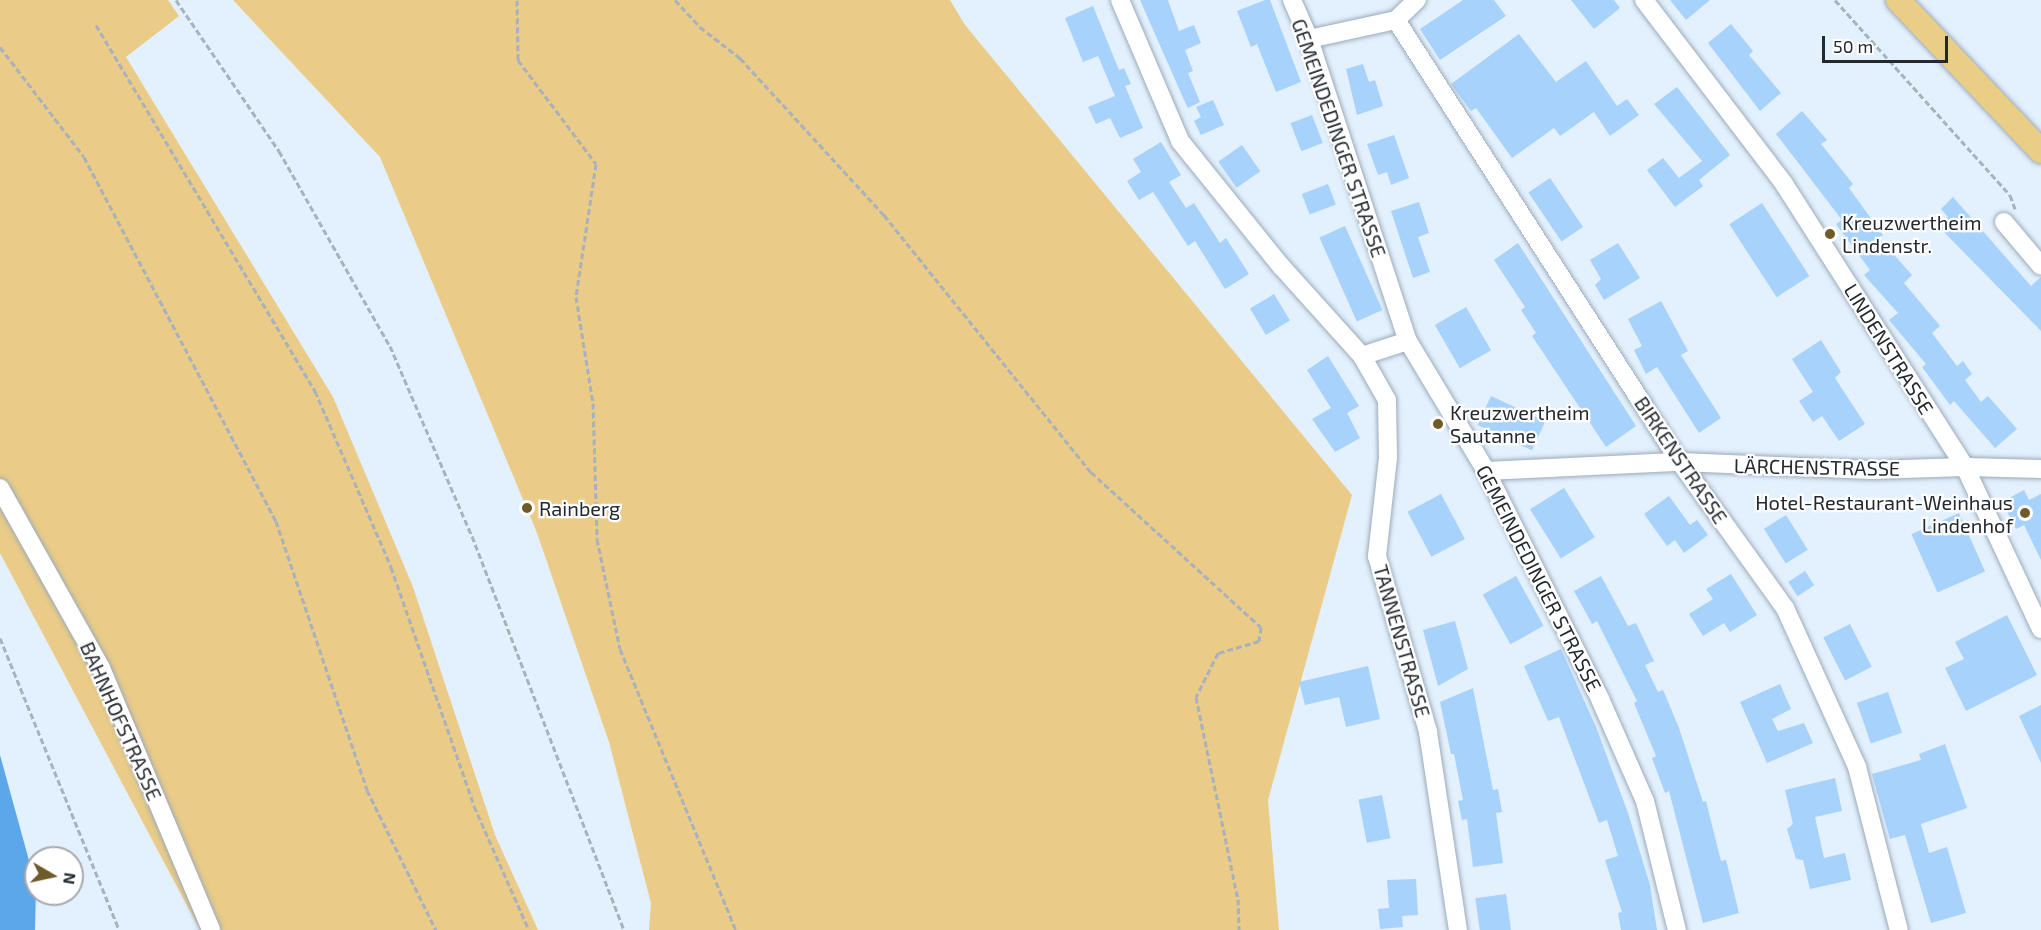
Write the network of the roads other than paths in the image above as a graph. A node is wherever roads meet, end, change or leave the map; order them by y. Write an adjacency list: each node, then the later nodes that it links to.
1 (1120, 0): 12 (street, TANNENSTRASSE)
2 (1292, 0): 7 (street, GEMEINDEDINGER STRASSE)
3 (1417, 0): 6 (street)
4 (1644, 0): 14 (street, LINDENSTRASSE)
5 (1898, 0): 8 (main road)
6 (1396, 20): 7 (street); 13 (street, BIRKENSTRASSE)
7 (1309, 39): 11 (street, GEMEINDEDINGER STRASSE)
8 (2041, 151)
9 (2004, 222): 10 (street)
10 (2041, 266)
11 (1408, 341): 12 (street); 16 (street, GEMEINDEDINGER STRASSE)
12 (1362, 356): 20 (street, TANNENSTRASSE)
13 (1680, 462): 14 (street, LÄRCHENSTRASSE); 16 (street, LÄRCHENSTRASSE); 22 (street, BIRKENSTRASSE)
14 (1965, 466): 15 (street, LÄRCHENSTRASSE); 18 (street, LINDENSTRASSE)
15 (2041, 469)
16 (1486, 471): 21 (street, GEMEINDEDINGER STRASSE)
17 (0, 488): 19 (street, BAHNHOFSTRASSE)
18 (2041, 628)
19 (211, 930)
20 (1458, 930)
21 (1677, 930)
22 (1899, 930)

